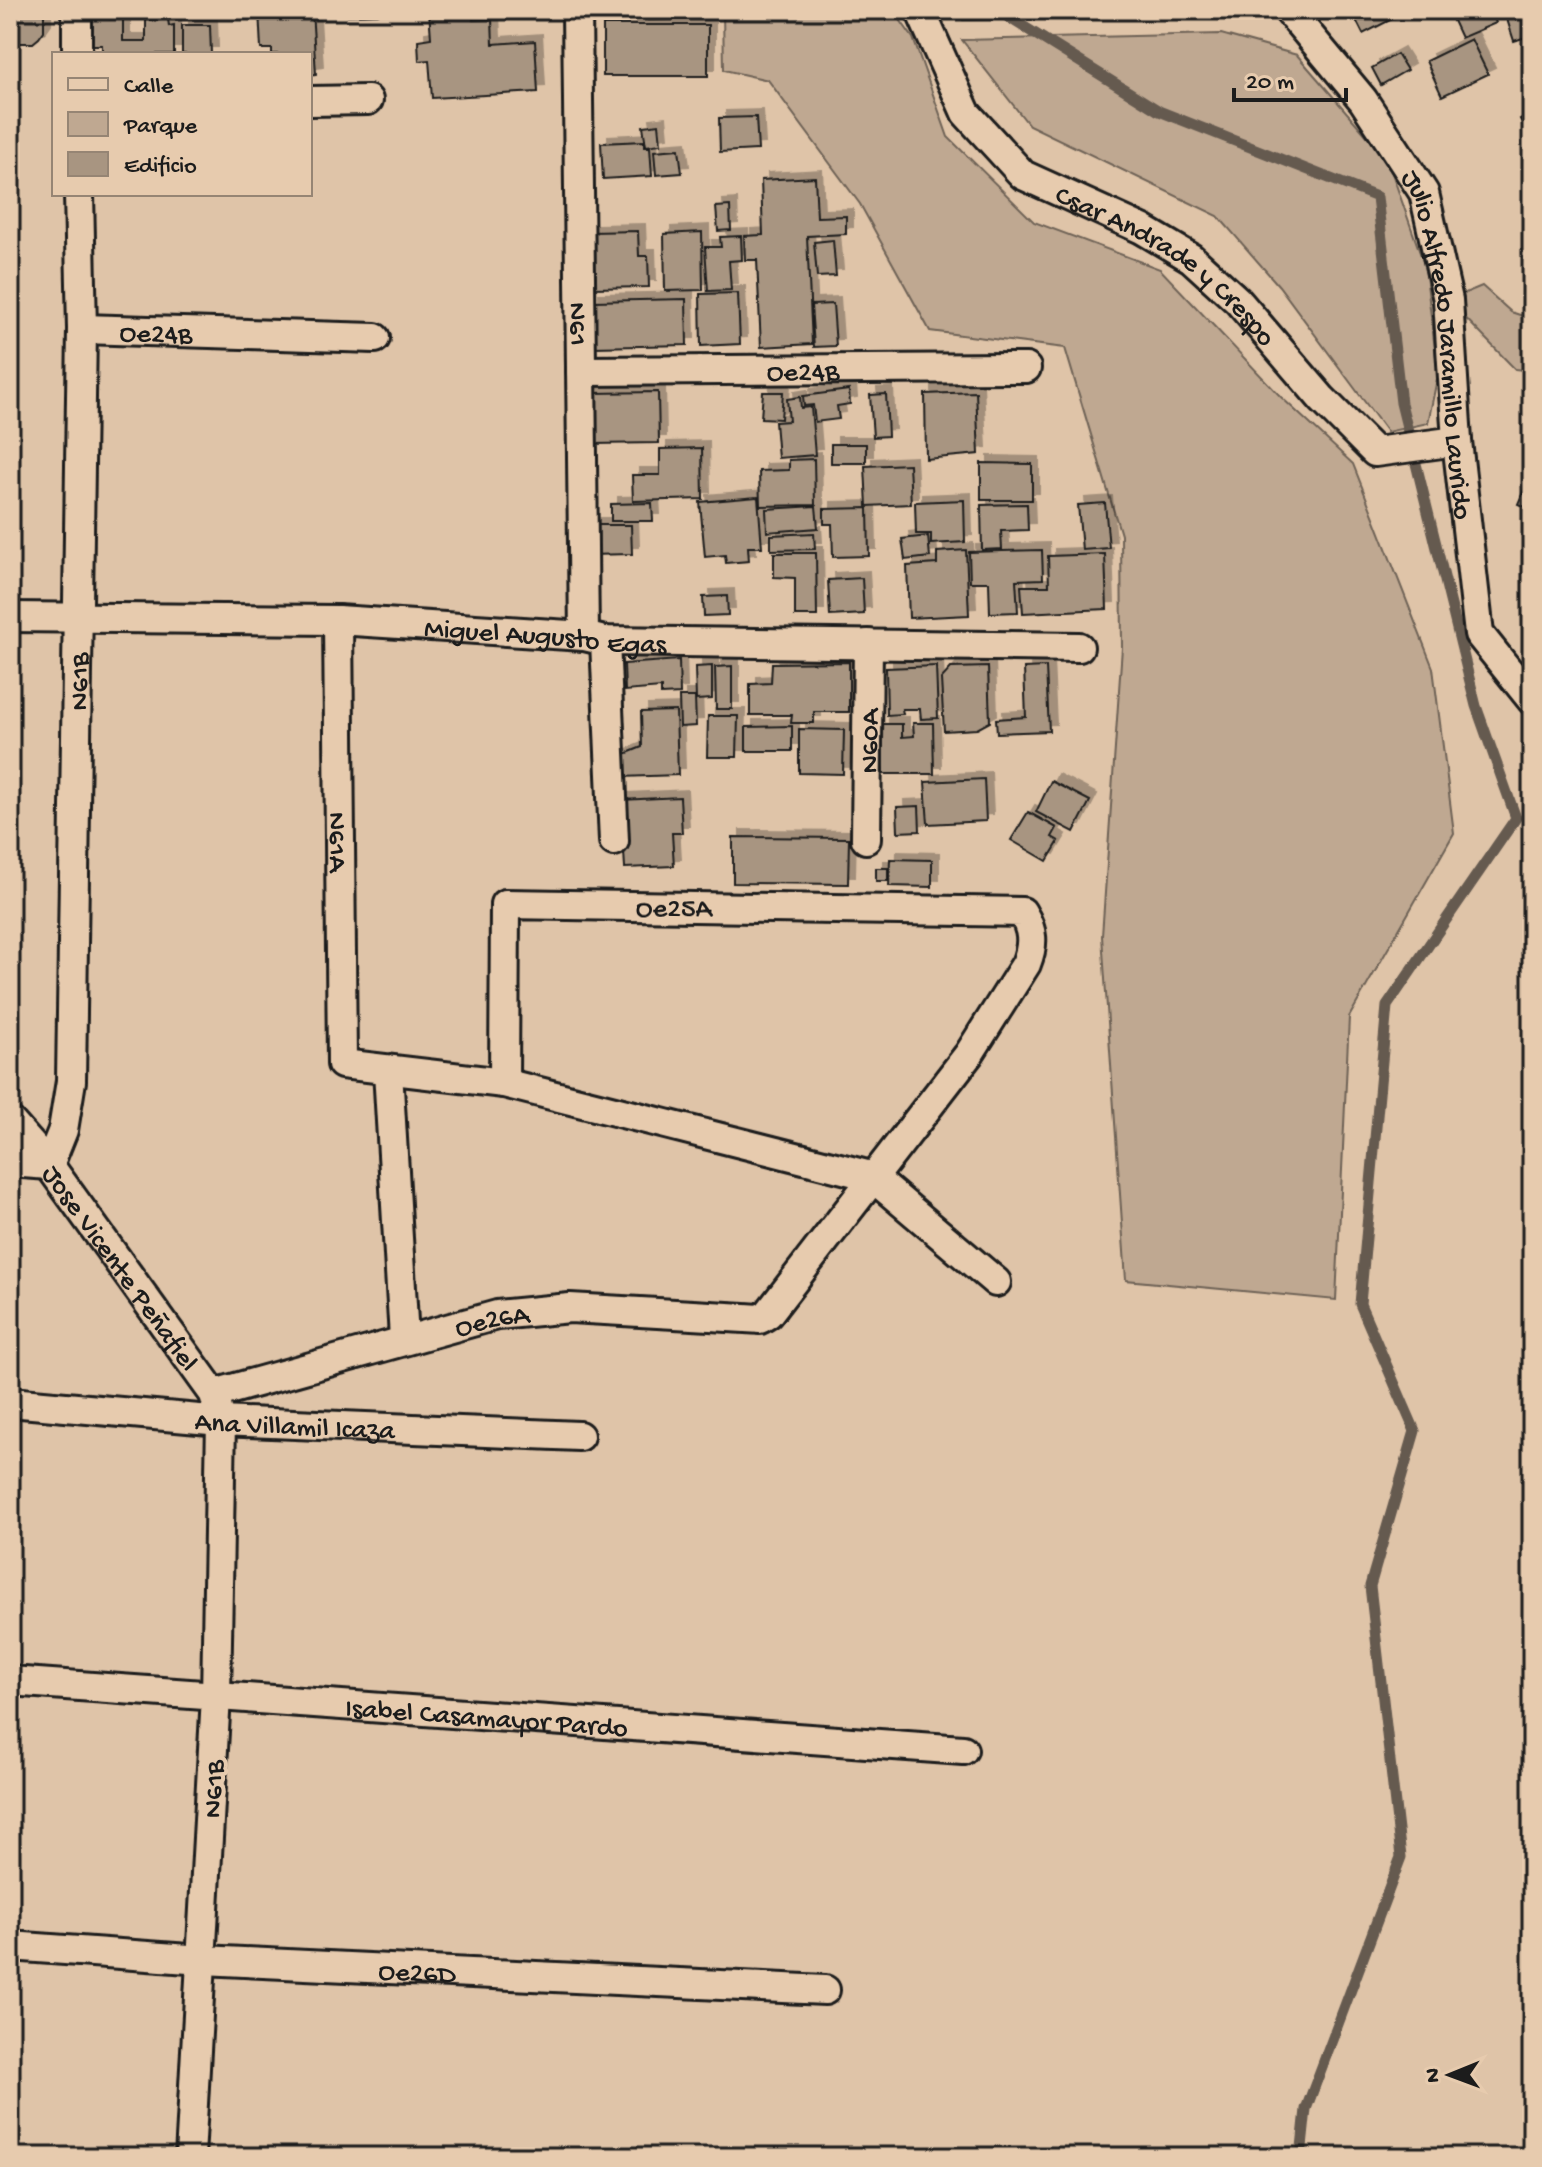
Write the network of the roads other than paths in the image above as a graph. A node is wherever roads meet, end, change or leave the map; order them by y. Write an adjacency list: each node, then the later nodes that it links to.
1 (77, 10): 5 (street)
2 (577, 10): 12 (street, N61)
3 (920, 10): 13 (street, Csar Andrade y Crespo)
4 (1288, 10): 13 (street, Julio Alfredo Jaramillo Laurido)
5 (77, 52)
6 (368, 100): 7 (street)
7 (312, 101)
8 (79, 196): 9 (street, N61B)
9 (82, 329): 10 (street, Oe24B); 15 (street, N61B)
10 (375, 338)
11 (1026, 368): 12 (street, Oe24B)
12 (581, 371): 17 (street, N61)
13 (1457, 441): 20 (street, Julio Alfredo Jaramillo Laurido)
14 (10, 617): 15 (street, Miguel Augusto Egas)
15 (75, 617): 16 (street, Miguel Augusto Egas); 27 (street, N61B)
16 (338, 620): 17 (street, Miguel Augusto Egas); 23 (street, N61A)
17 (595, 639): 18 (street, Miguel Augusto Egas); 22 (street, N61)
18 (868, 644): 19 (street, Miguel Augusto Egas); 21 (street, N60A)
19 (1079, 647)
20 (1532, 700)
21 (866, 839)
22 (614, 841)
23 (388, 1071): 24 (street); 30 (street)
24 (504, 1083): 28 (street); 28 (street, Oe25A)
25 (10, 1121): 27 (street, Jose Vicente Peñafiel)
26 (10, 1162): 27 (street)
27 (49, 1165): 32 (street, Jose Vicente Peñafiel)
28 (871, 1176): 29 (street); 30 (street, Oe26A)
29 (996, 1282)
30 (404, 1338): 32 (street, Oe26A)
31 (10, 1402): 32 (street, Ana Villamil Icaza)
32 (217, 1407): 33 (street, Ana Villamil Icaza); 35 (street, N61B)
33 (579, 1436)
34 (10, 1681): 35 (street, Isabel Casamayor Pardo)
35 (216, 1696): 36 (street, Isabel Casamayor Pardo); 38 (street, N61B)
36 (963, 1750)
37 (10, 1946): 38 (street, Oe26D)
38 (203, 1960): 39 (street, Oe26D); 40 (street, N61B)
39 (825, 1990)
40 (190, 2157)

